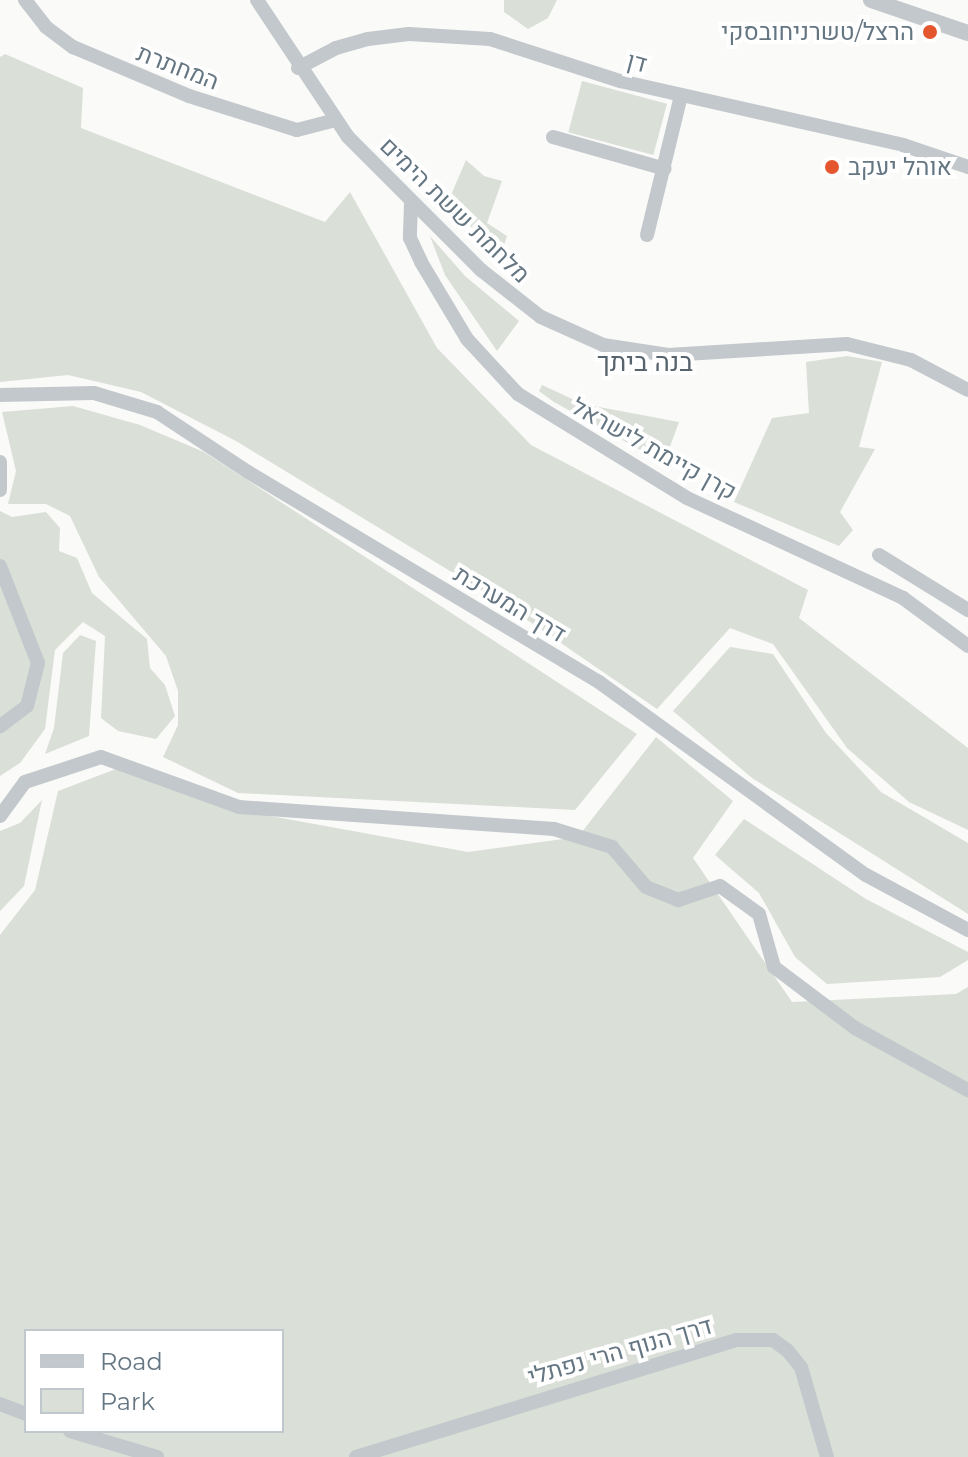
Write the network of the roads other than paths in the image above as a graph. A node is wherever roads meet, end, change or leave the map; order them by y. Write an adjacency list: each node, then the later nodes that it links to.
1 (25, 0): 7 (street, המחתרת)
2 (257, 0): 5 (street, מלחמת ששת הימים)
3 (871, 0): 4 (street)
4 (968, 33)
5 (298, 68): 6 (street, דן); 7 (street, מלחמת ששת הימים)
6 (681, 96): 9 (street, דן); 10 (street)
7 (336, 120): 11 (street, מלחמת ששת הימים)
8 (553, 137): 10 (street)
9 (968, 167)
10 (665, 169): 12 (street)
11 (411, 204): 13 (street, מלחמת ששת הימים); 20 (street, קרן קיימת לישראל)
12 (647, 235)
13 (968, 390)
14 (0, 395): 23 (street, דרך המערכת)
15 (0, 462): 16 (street)
16 (0, 490)
17 (879, 555): 19 (street)
18 (0, 566): 21 (street)
19 (968, 610)
20 (968, 646)
21 (0, 726)
22 (0, 816): 24 (street)
23 (968, 930)
24 (968, 1090)
25 (0, 1404): 26 (street)
26 (24, 1413)
27 (77, 1433): 28 (street)
28 (157, 1457)
29 (356, 1457): 30 (street, דרך הנוף הרי נפתלי)
30 (827, 1457)

